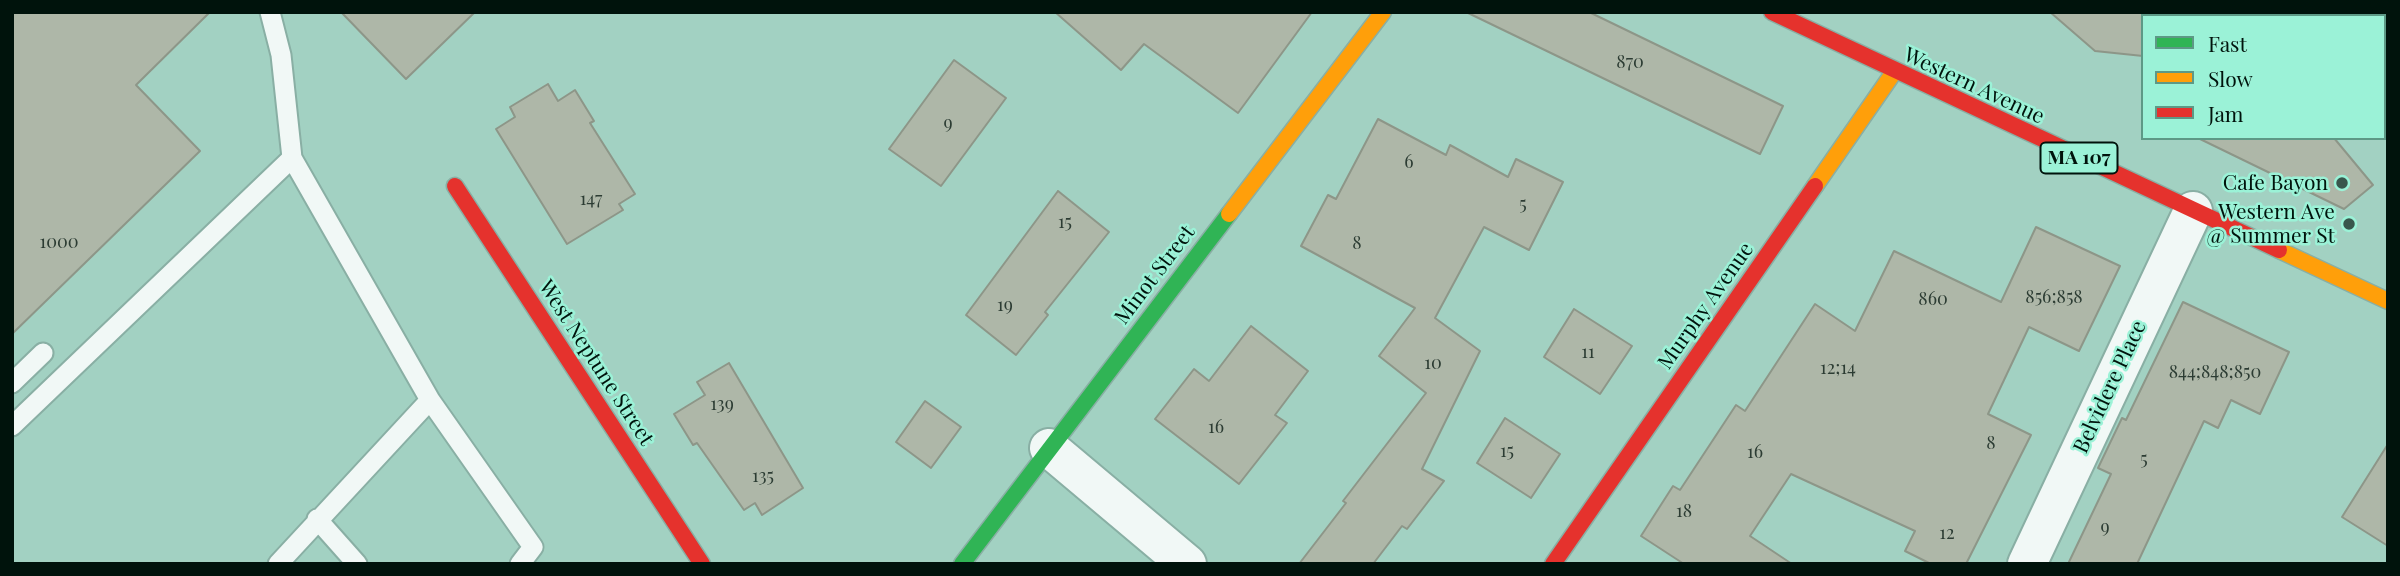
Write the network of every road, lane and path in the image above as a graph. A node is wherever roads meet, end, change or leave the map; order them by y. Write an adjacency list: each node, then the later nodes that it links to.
1 (270, 12): 5 (lane)
2 (1383, 12): 13 (street, Minot Street)
3 (1772, 12): 4 (street, Western Avenue / MA 107)
4 (1894, 72): 7 (street, Western Avenue / MA 107); 21 (street, Murphy Avenue)
5 (292, 158): 11 (lane); 12 (lane)
6 (454, 186): 18 (street, West Neptune Street)
7 (2193, 211): 8 (street, Western Avenue / MA 107); 22 (street, Belvidere Place)
8 (2388, 301)
9 (43, 353): 10 (lane)
10 (12, 383)
11 (430, 400): 14 (lane); 17 (lane)
12 (12, 426)
13 (1049, 448): 19 (street, Minot Street); 20 (street)
14 (317, 519): 15 (lane); 16 (lane)
15 (278, 564)
16 (357, 564)
17 (520, 564)
18 (702, 564)
19 (962, 564)
20 (1187, 564)
21 (1553, 564)
22 (2027, 564)

